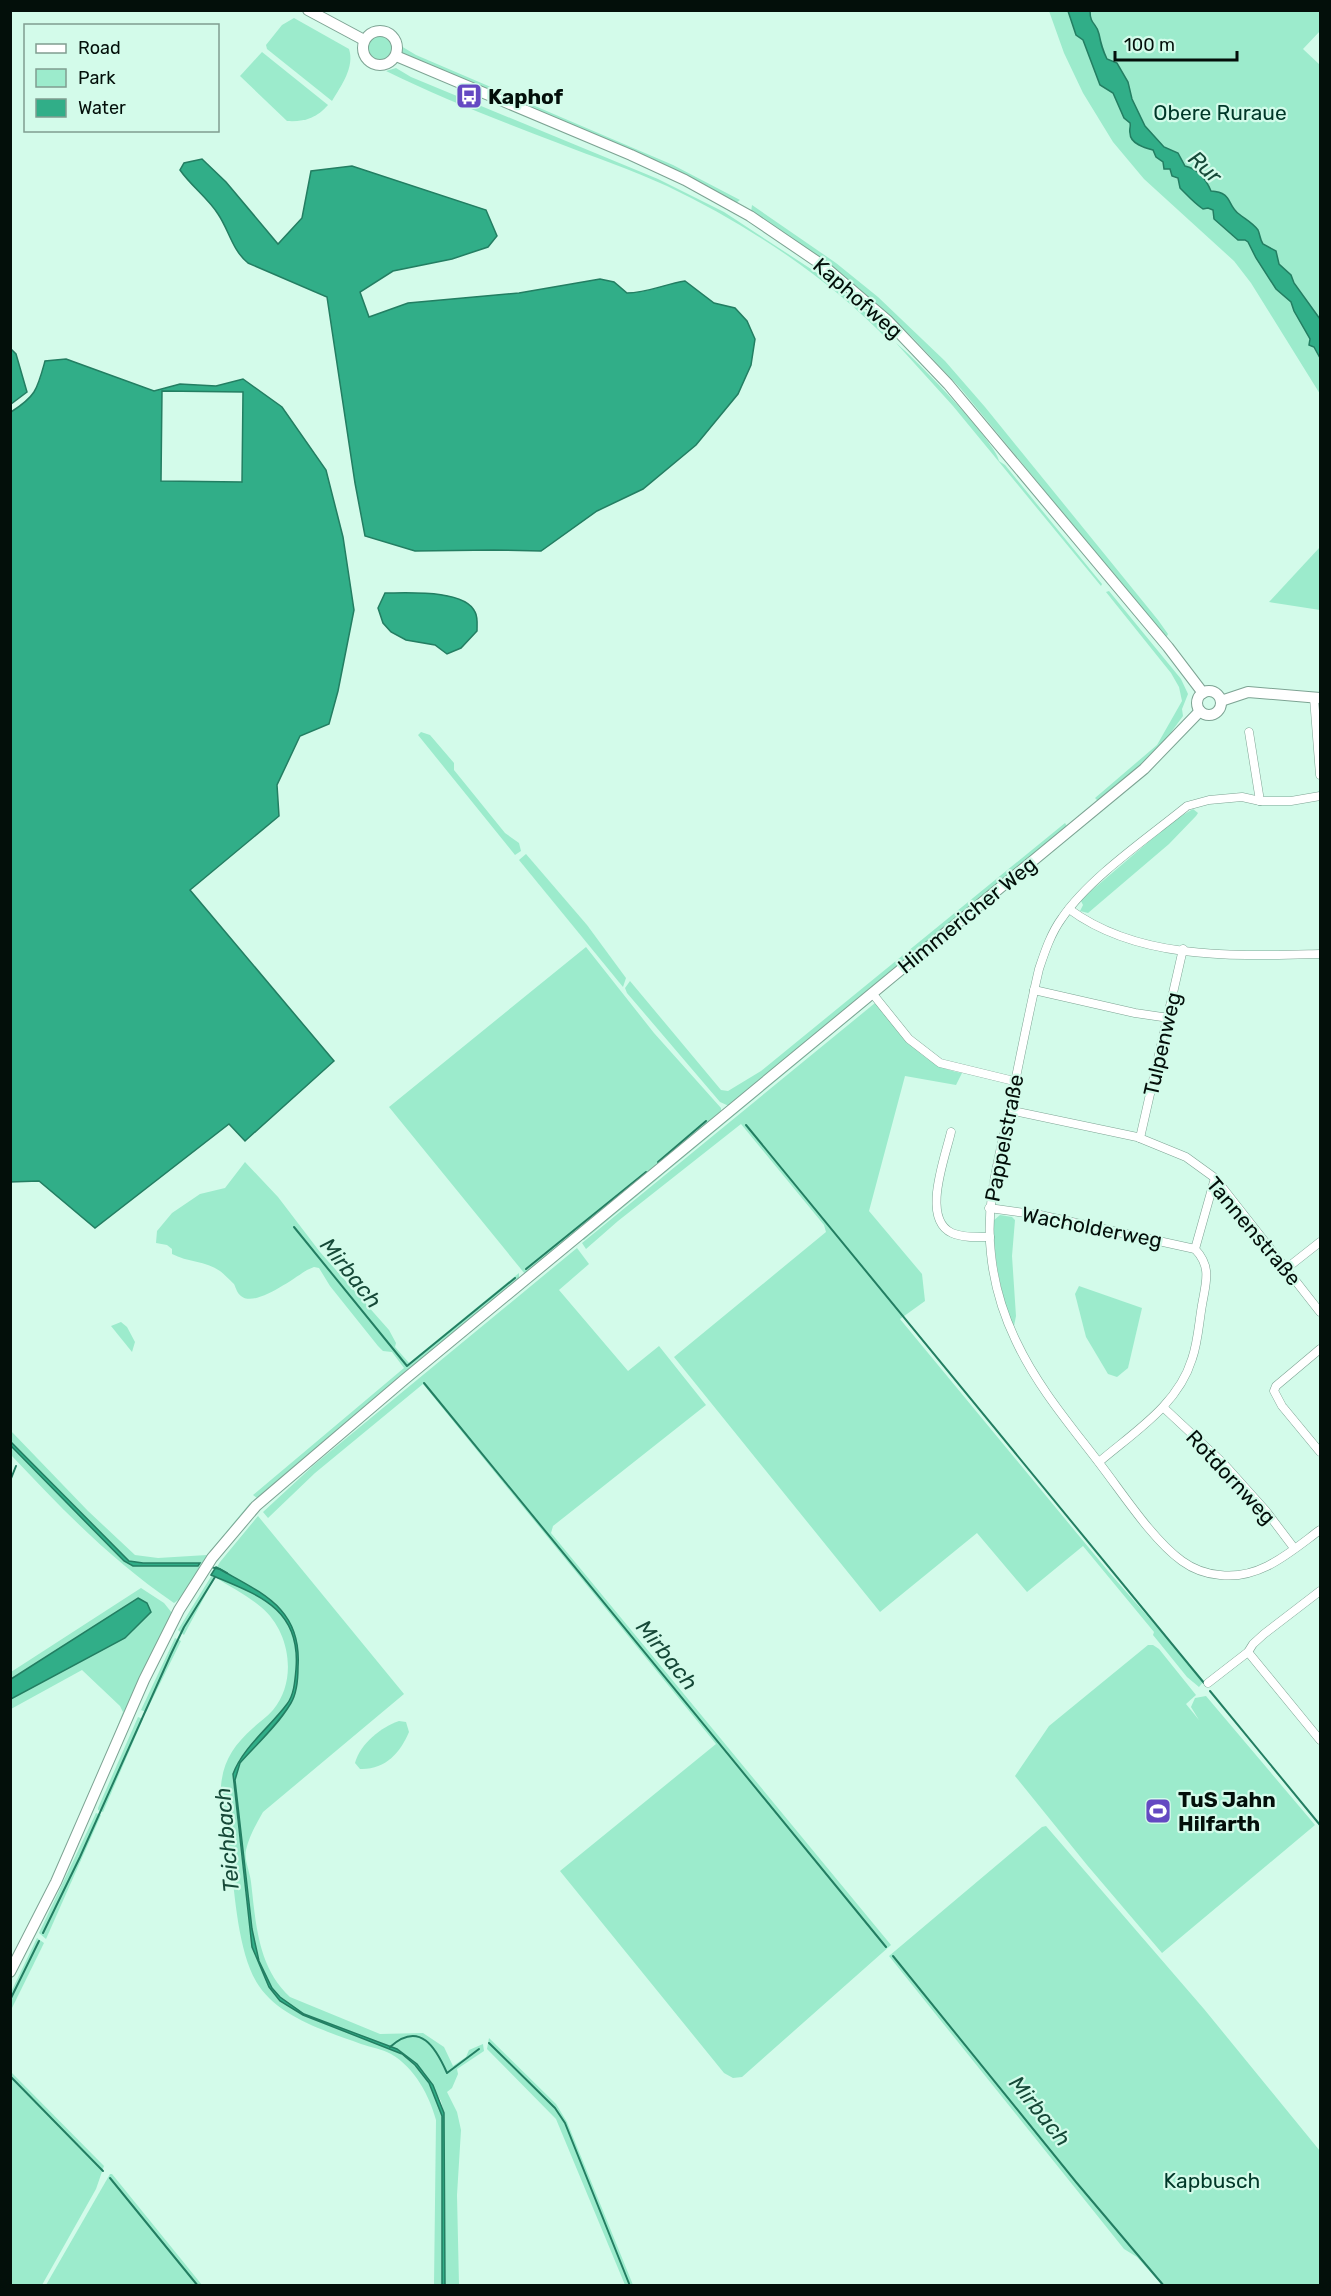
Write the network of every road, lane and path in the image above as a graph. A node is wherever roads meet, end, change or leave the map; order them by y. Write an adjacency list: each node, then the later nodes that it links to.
1 (308, 10): 2 (street)
2 (364, 40): 3 (street); 3 (street)
3 (396, 56): 4 (street, Kaphofweg)
4 (1203, 693): 6 (street); 7 (street)
5 (1317, 698): 6 (street); 9 (street)
6 (1221, 701): 7 (street)
7 (1200, 711): 16 (street, Himmericher Weg)
8 (1248, 732): 11 (street)
9 (1320, 775)
10 (1320, 796): 11 (street, Pappelstraße)
11 (1260, 801): 12 (street, Pappelstraße)
12 (1069, 909): 13 (street); 15 (street, Pappelstraße)
13 (1183, 950): 14 (street); 17 (street, Tulpenweg)
14 (1320, 954)
15 (1034, 990): 17 (street); 18 (street, Pappelstraße)
16 (872, 993): 18 (street); 39 (street, Himmericher Weg)
17 (1169, 1018): 21 (street, Tulpenweg)
18 (1014, 1081): 19 (street, Pappelstraße)
19 (1009, 1110): 21 (street, Tannenstraße); 23 (street, Pappelstraße)
20 (951, 1132): 24 (street)
21 (1140, 1138): 22 (street, Tannenstraße)
22 (1215, 1179): 26 (street); 27 (street, Tannenstraße)
23 (989, 1208): 24 (street, Pappelstraße); 26 (street, Wacholderweg)
24 (990, 1237): 32 (street, Pappelstraße)
25 (1320, 1242): 27 (street)
26 (1195, 1249): 30 (street)
27 (1287, 1268): 28 (street, Tannenstraße)
28 (1320, 1312)
29 (1320, 1349): 31 (street)
30 (1164, 1408): 32 (street); 34 (street, Rotdornweg)
31 (1320, 1452)
32 (1099, 1462): 34 (street, Pappelstraße)
33 (1320, 1530): 34 (street, Pappelstraße)
34 (1294, 1548)
35 (1320, 1591): 36 (street)
36 (1248, 1652): 37 (street); 38 (street)
37 (1209, 1683)
38 (1320, 1740)
39 (10, 1972)

